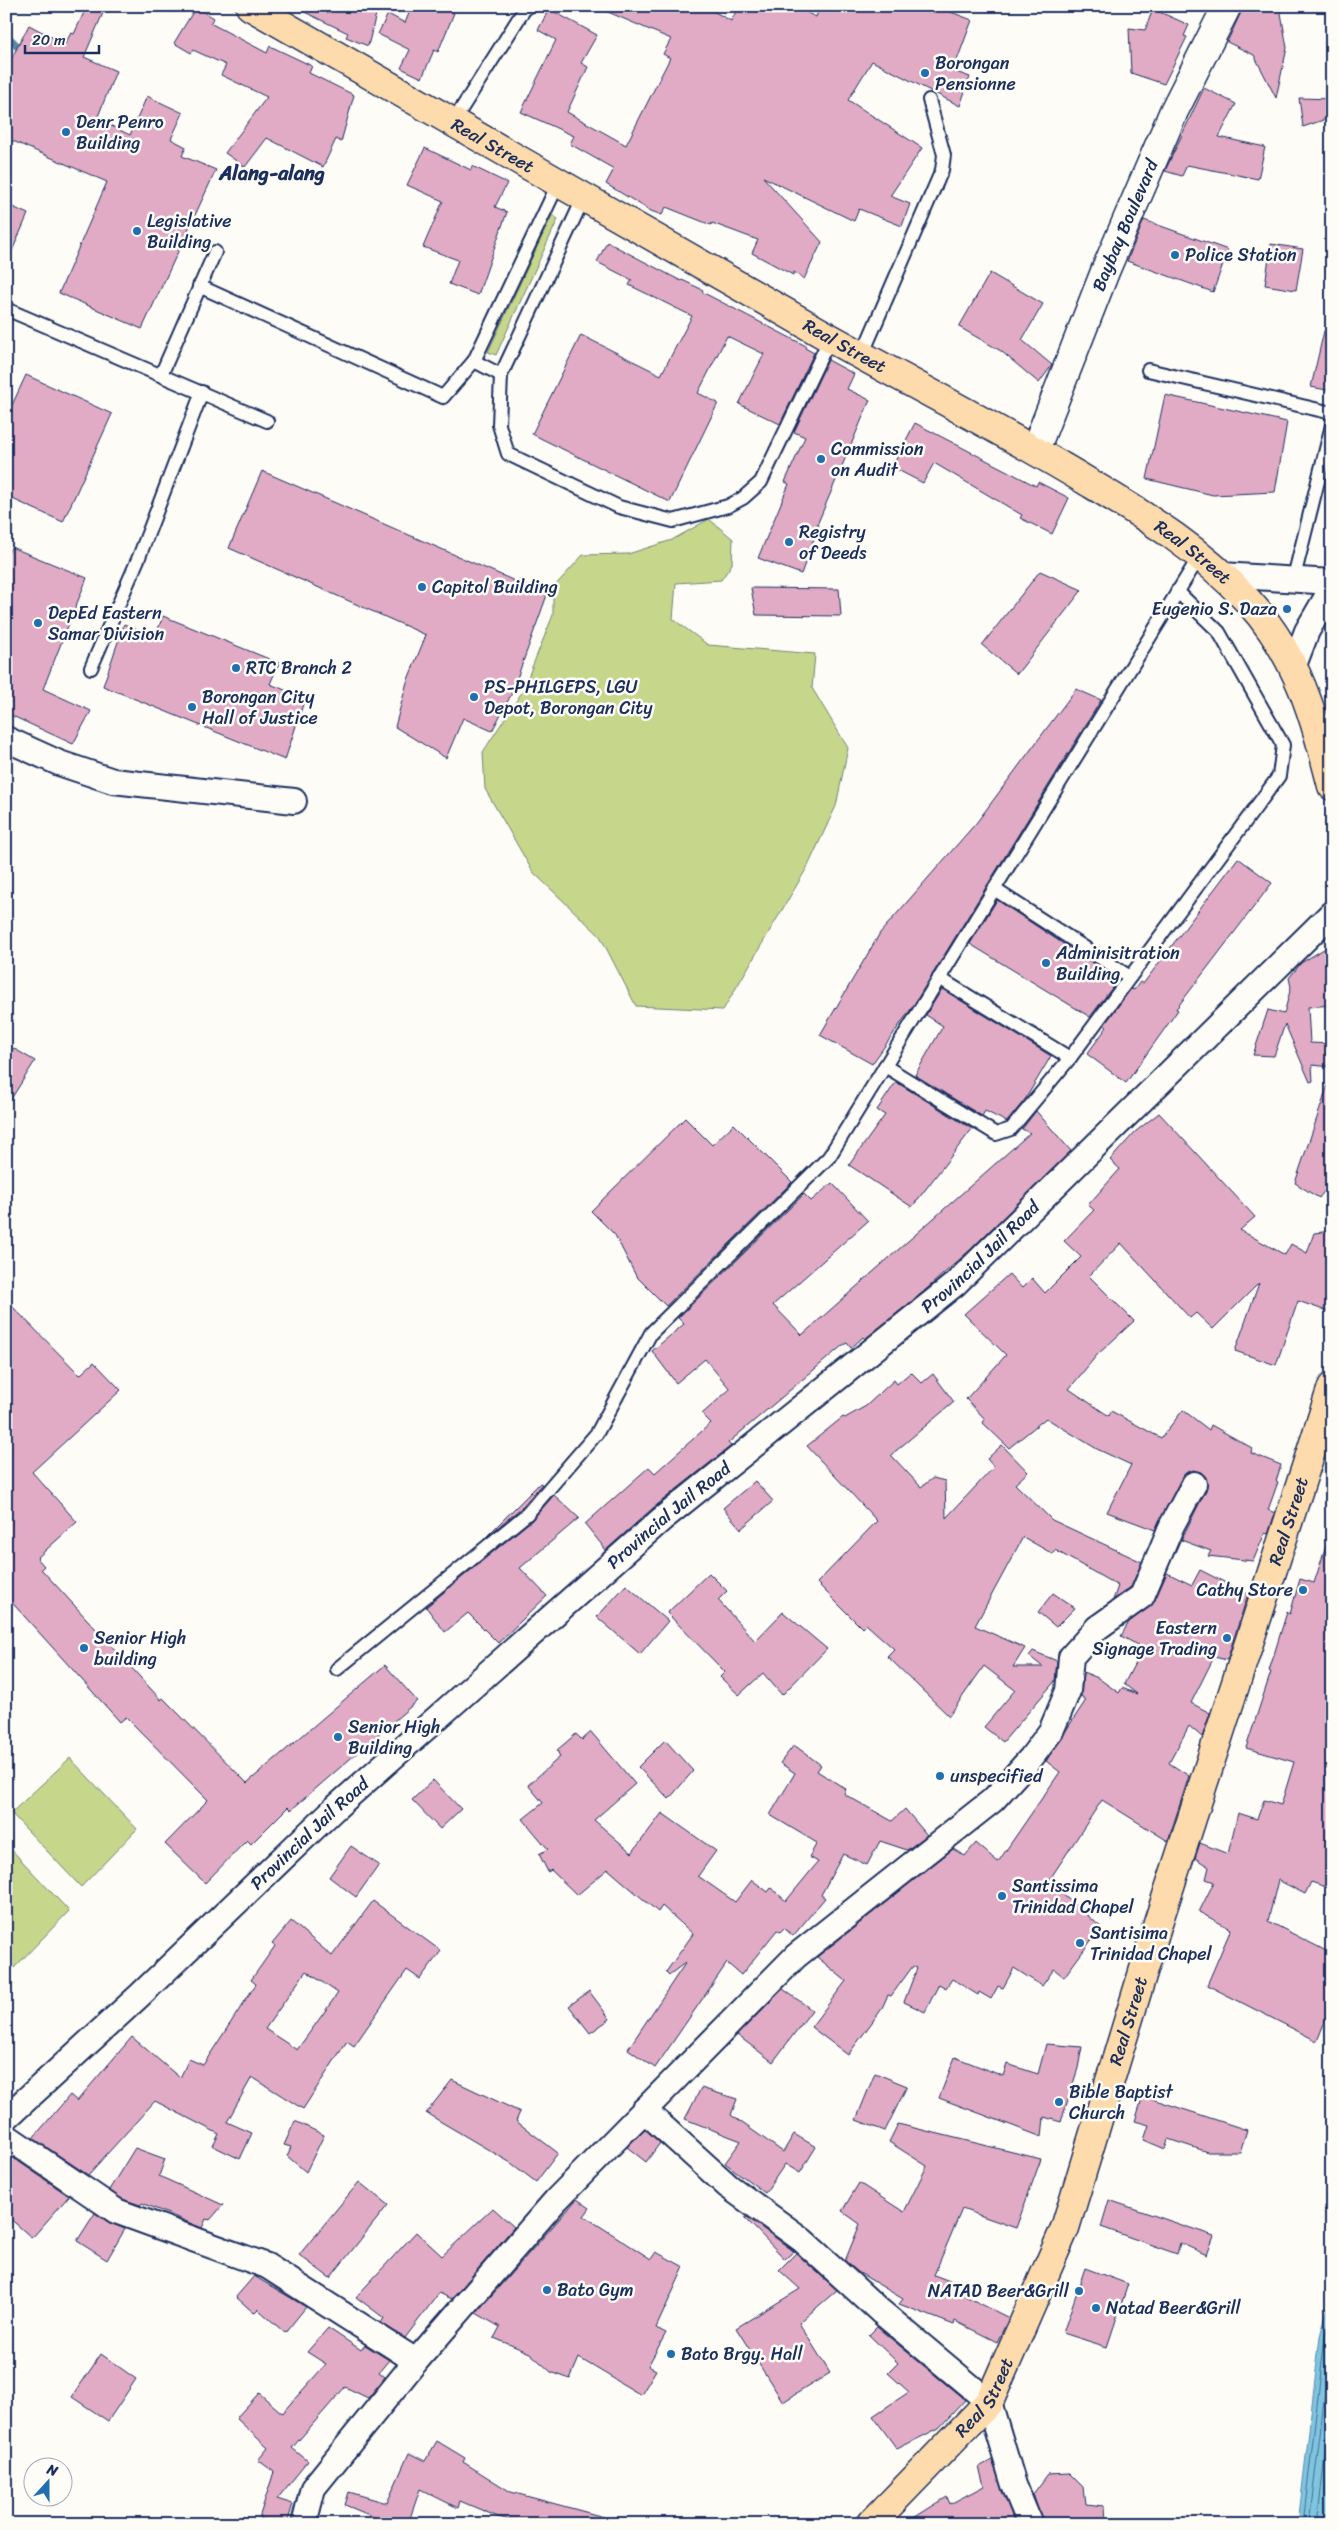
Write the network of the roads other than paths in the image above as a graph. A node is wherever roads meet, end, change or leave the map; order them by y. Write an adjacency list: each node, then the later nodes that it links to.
1 (250, 6): 5 (main road, Real Street)
2 (529, 6): 5 (lane)
3 (1227, 6): 21 (street, Baybay Boulevard)
4 (930, 100): 12 (lane)
5 (453, 122): 6 (main road, Real Street)
6 (558, 184): 7 (main road, Real Street); 13 (lane)
7 (584, 197): 11 (main road, Real Street); 16 (lane)
8 (214, 252): 9 (lane)
9 (199, 286): 13 (lane); 15 (lane)
10 (6, 309): 15 (lane)
11 (830, 338): 12 (main road, Real Street); 16 (lane)
12 (862, 355): 21 (main road, Real Street)
13 (474, 361): 16 (lane)
14 (1148, 370): 18 (lane)
15 (161, 375): 17 (lane)
16 (501, 375)
17 (202, 392): 19 (lane); 29 (lane)
18 (1332, 413)
19 (267, 421)
20 (1332, 425): 24 (lane)
21 (1035, 450): 22 (main road, Real Street)
22 (1200, 554): 23 (main road, Real Street); 27 (lane)
23 (1222, 575): 24 (street); 28 (main road, Real Street)
24 (1293, 580): 25 (street)
25 (1332, 582)
26 (1332, 588): 28 (street)
27 (1177, 591): 33 (lane); 35 (lane)
28 (1294, 665): 31 (main road, Real Street)
29 (91, 668)
30 (6, 739): 32 (street)
31 (1332, 786)
32 (294, 801)
33 (994, 889): 35 (lane); 36 (lane)
34 (1332, 912): 43 (street, Provincial Jail Road)
35 (1130, 977): 37 (lane)
36 (939, 978): 37 (lane); 38 (lane)
37 (1070, 1058): 38 (lane)
38 (885, 1066): 41 (lane)
39 (1332, 1387): 46 (main road, Real Street)
40 (1194, 1484): 42 (street)
41 (336, 1669)
42 (644, 2110): 45 (street); 46 (street)
43 (6, 2118)
44 (6, 2136): 45 (street)
45 (416, 2361): 47 (street)
46 (989, 2402): 48 (main road, Real Street); 49 (street)
47 (304, 2524)
48 (871, 2524)
49 (1030, 2524)

